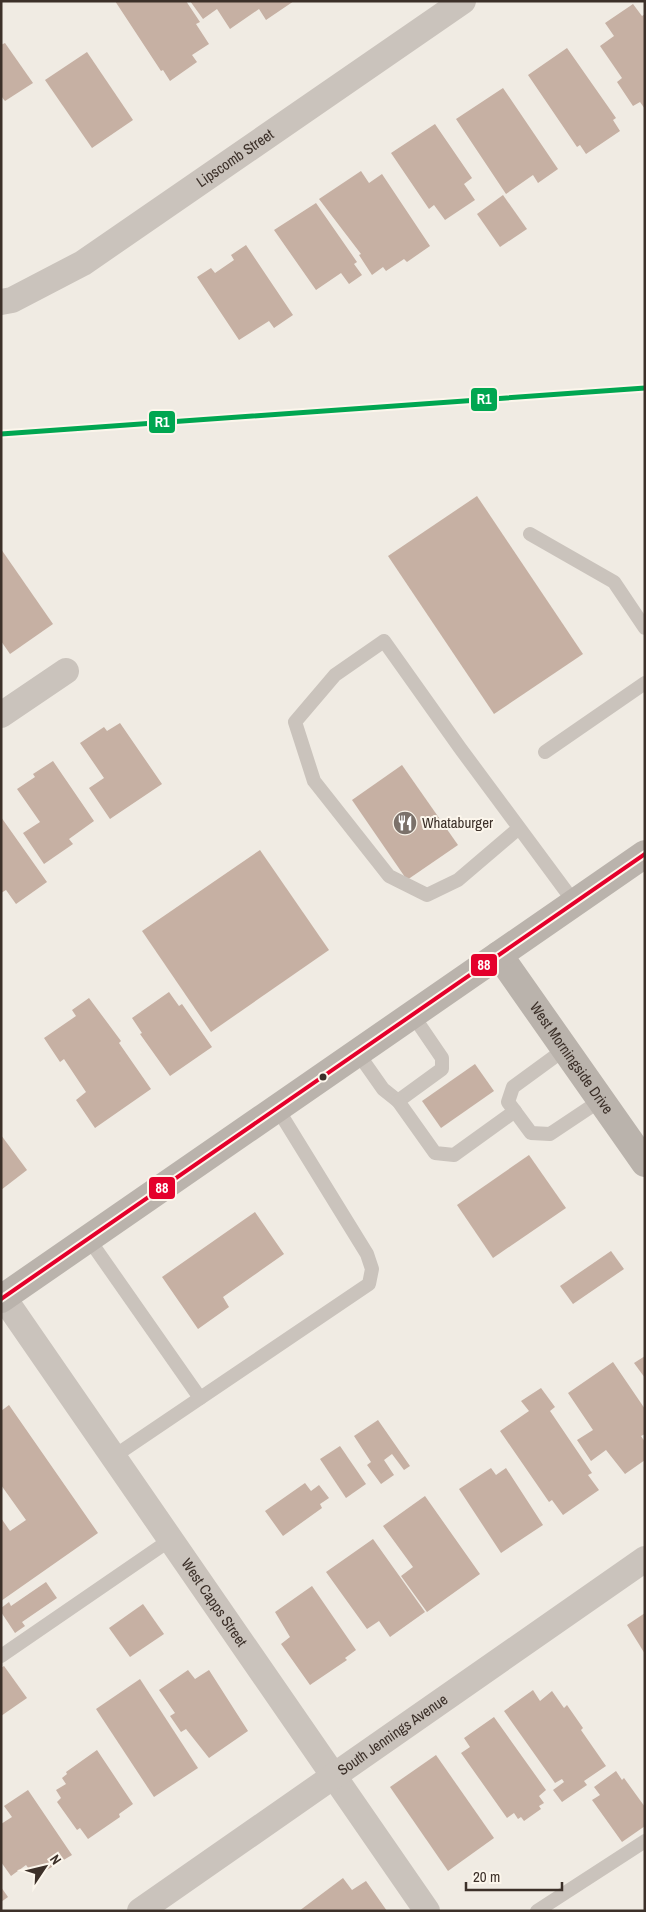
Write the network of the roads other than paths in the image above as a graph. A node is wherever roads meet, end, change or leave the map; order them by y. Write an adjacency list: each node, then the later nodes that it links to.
1 (463, 1): 2 (street, Lipscomb Street)
2 (1, 302)
3 (530, 534): 4 (lane)
4 (645, 628)
5 (66, 671): 7 (street)
6 (645, 683): 8 (lane)
7 (1, 715)
8 (546, 752)
9 (519, 828): 9 (lane); 11 (lane)
10 (645, 854): 11 (main road)
11 (574, 902): 12 (main road)
12 (499, 954): 13 (main road); 14 (main road, West Morningside Drive)
13 (412, 1014): 15 (main road); 17 (lane)
14 (565, 1049): 16 (main road, West Morningside Drive); 19 (lane)
15 (357, 1052): 17 (lane); 18 (main road)
16 (601, 1100): 19 (lane); 20 (main road, West Morningside Drive)
17 (398, 1101): 19 (lane)
18 (277, 1108): 21 (main road); 23 (lane)
19 (515, 1111)
20 (645, 1163)
21 (88, 1238): 22 (main road); 23 (lane)
22 (2, 1297): 24 (street, West Capps Street)
23 (200, 1398): 24 (lane)
24 (113, 1457): 25 (street, West Capps Street)
25 (170, 1540): 27 (lane); 28 (street, West Capps Street)
26 (645, 1559): 28 (street, South Jennings Avenue)
27 (1, 1656)
28 (333, 1776): 30 (street, South Jennings Avenue); 31 (street, West Capps Street)
29 (645, 1841): 32 (lane)
30 (140, 1911)
31 (428, 1911)
32 (537, 1911)

